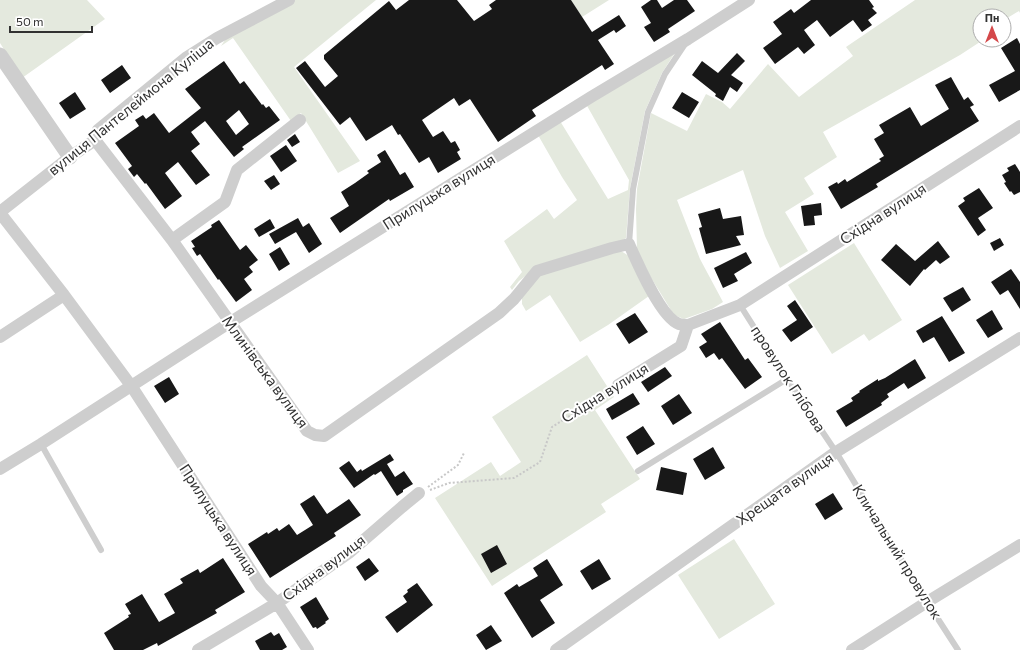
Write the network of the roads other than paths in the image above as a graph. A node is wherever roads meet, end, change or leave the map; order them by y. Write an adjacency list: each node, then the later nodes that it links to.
1 (288, 0): 7 (street, вулиця Пантелеймона Куліша)
2 (749, 0): 3 (street, Прилуцька вулиця)
3 (688, 39): 11 (lane); 14 (street, Прилуцька вулиця)
4 (2, 62): 8 (street)
5 (300, 120): 10 (street)
6 (1020, 126): 13 (street, Східна вулиця)
7 (95, 140): 8 (street, вулиця Пантелеймона Куліша); 10 (street, Млинівська вулиця)
8 (70, 157): 9 (street, вулиця Пантелеймона Куліша)
9 (0, 213): 12 (street, Прилуцька вулиця)
10 (172, 240): 14 (street, Млинівська вулиця)
11 (628, 244): 14 (street, Млинівська вулиця); 15 (street)
12 (64, 295): 16 (street); 20 (street, Прилуцька вулиця)
13 (740, 305): 15 (street, Східна вулиця); 18 (lane, провулок Глібова)
14 (229, 323): 20 (street, Прилуцька вулиця)
15 (688, 325): 19 (street, Східна вулиця)
16 (0, 338)
17 (1020, 338): 22 (street, Хрещата вулиця)
18 (786, 379): 22 (lane, провулок Глібова); 24 (lane)
19 (618, 385)
20 (132, 386): 21 (street, Прилуцька вулиця); 29 (street, Прилуцька вулиця)
21 (41, 444): 23 (street, Прилуцька вулиця); 27 (lane)
22 (836, 452): 28 (lane, Кличальний провулок); 32 (street, Хрещата вулиця)
23 (0, 469)
24 (638, 471)
25 (419, 493): 29 (street, Східна вулиця)
26 (1020, 545): 28 (street)
27 (101, 550)
28 (927, 602): 33 (street); 34 (lane, Кличальний провулок)
29 (277, 603): 30 (street, Східна вулиця); 31 (street, Прилуцька вулиця)
30 (198, 650)
31 (308, 650)
32 (556, 650)
33 (852, 650)
34 (958, 650)

